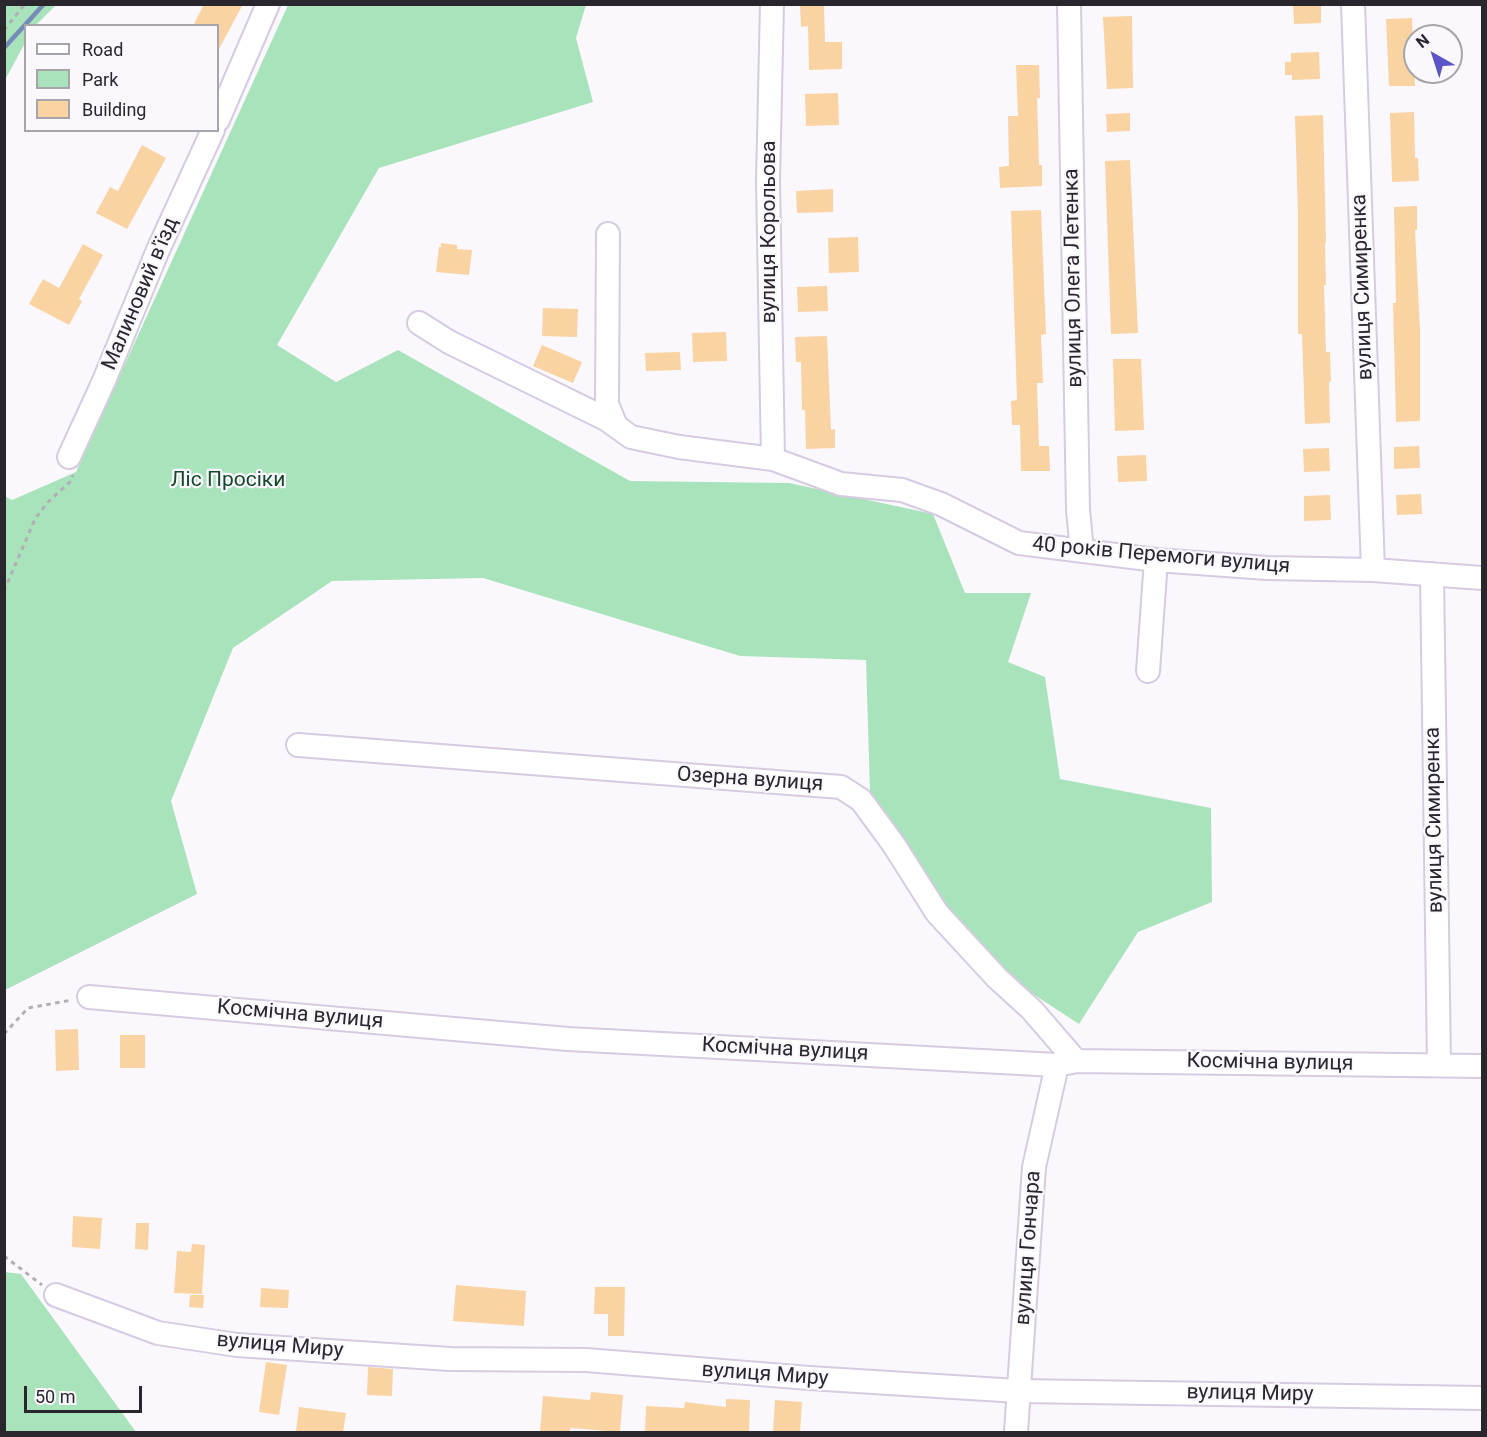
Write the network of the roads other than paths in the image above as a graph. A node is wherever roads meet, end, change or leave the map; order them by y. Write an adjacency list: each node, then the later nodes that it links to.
1 (268, 4): 5 (street)
2 (772, 4): 10 (street, вулиця Корольова)
3 (1069, 4): 12 (street, вулиця Олега Летенка)
4 (1353, 4): 14 (street, вулиця Симиренка)
5 (219, 118)
6 (212, 132): 11 (street, Малиновий в'їзд)
7 (609, 234): 9 (street)
8 (419, 323): 9 (street, 40 років Перемоги вулиця)
9 (616, 426): 10 (street, 40 років Перемоги вулиця)
10 (773, 459): 12 (street, 40 років Перемоги вулиця)
11 (71, 464)
12 (1082, 551): 13 (street, 40 років Перемоги вулиця)
13 (1156, 560): 14 (street, 40 років Перемоги вулиця); 17 (street)
14 (1373, 570): 15 (street, 40 років Перемоги вулиця)
15 (1432, 574): 16 (street, 40 років Перемоги вулиця); 21 (street, вулиця Симиренка)
16 (1482, 578)
17 (1148, 671)
18 (298, 745): 20 (street, Озерна вулиця)
19 (89, 997): 20 (street, Космічна вулиця)
20 (1066, 1063): 21 (street, Космічна вулиця); 24 (street, вулиця Гончара)
21 (1439, 1065): 22 (street, Космічна вулиця)
22 (1482, 1066)
23 (56, 1295): 24 (street, вулиця Миру)
24 (1018, 1391): 25 (street, вулиця Миру); 26 (street, вулиця Гончара)
25 (1482, 1398)
26 (1016, 1432)

